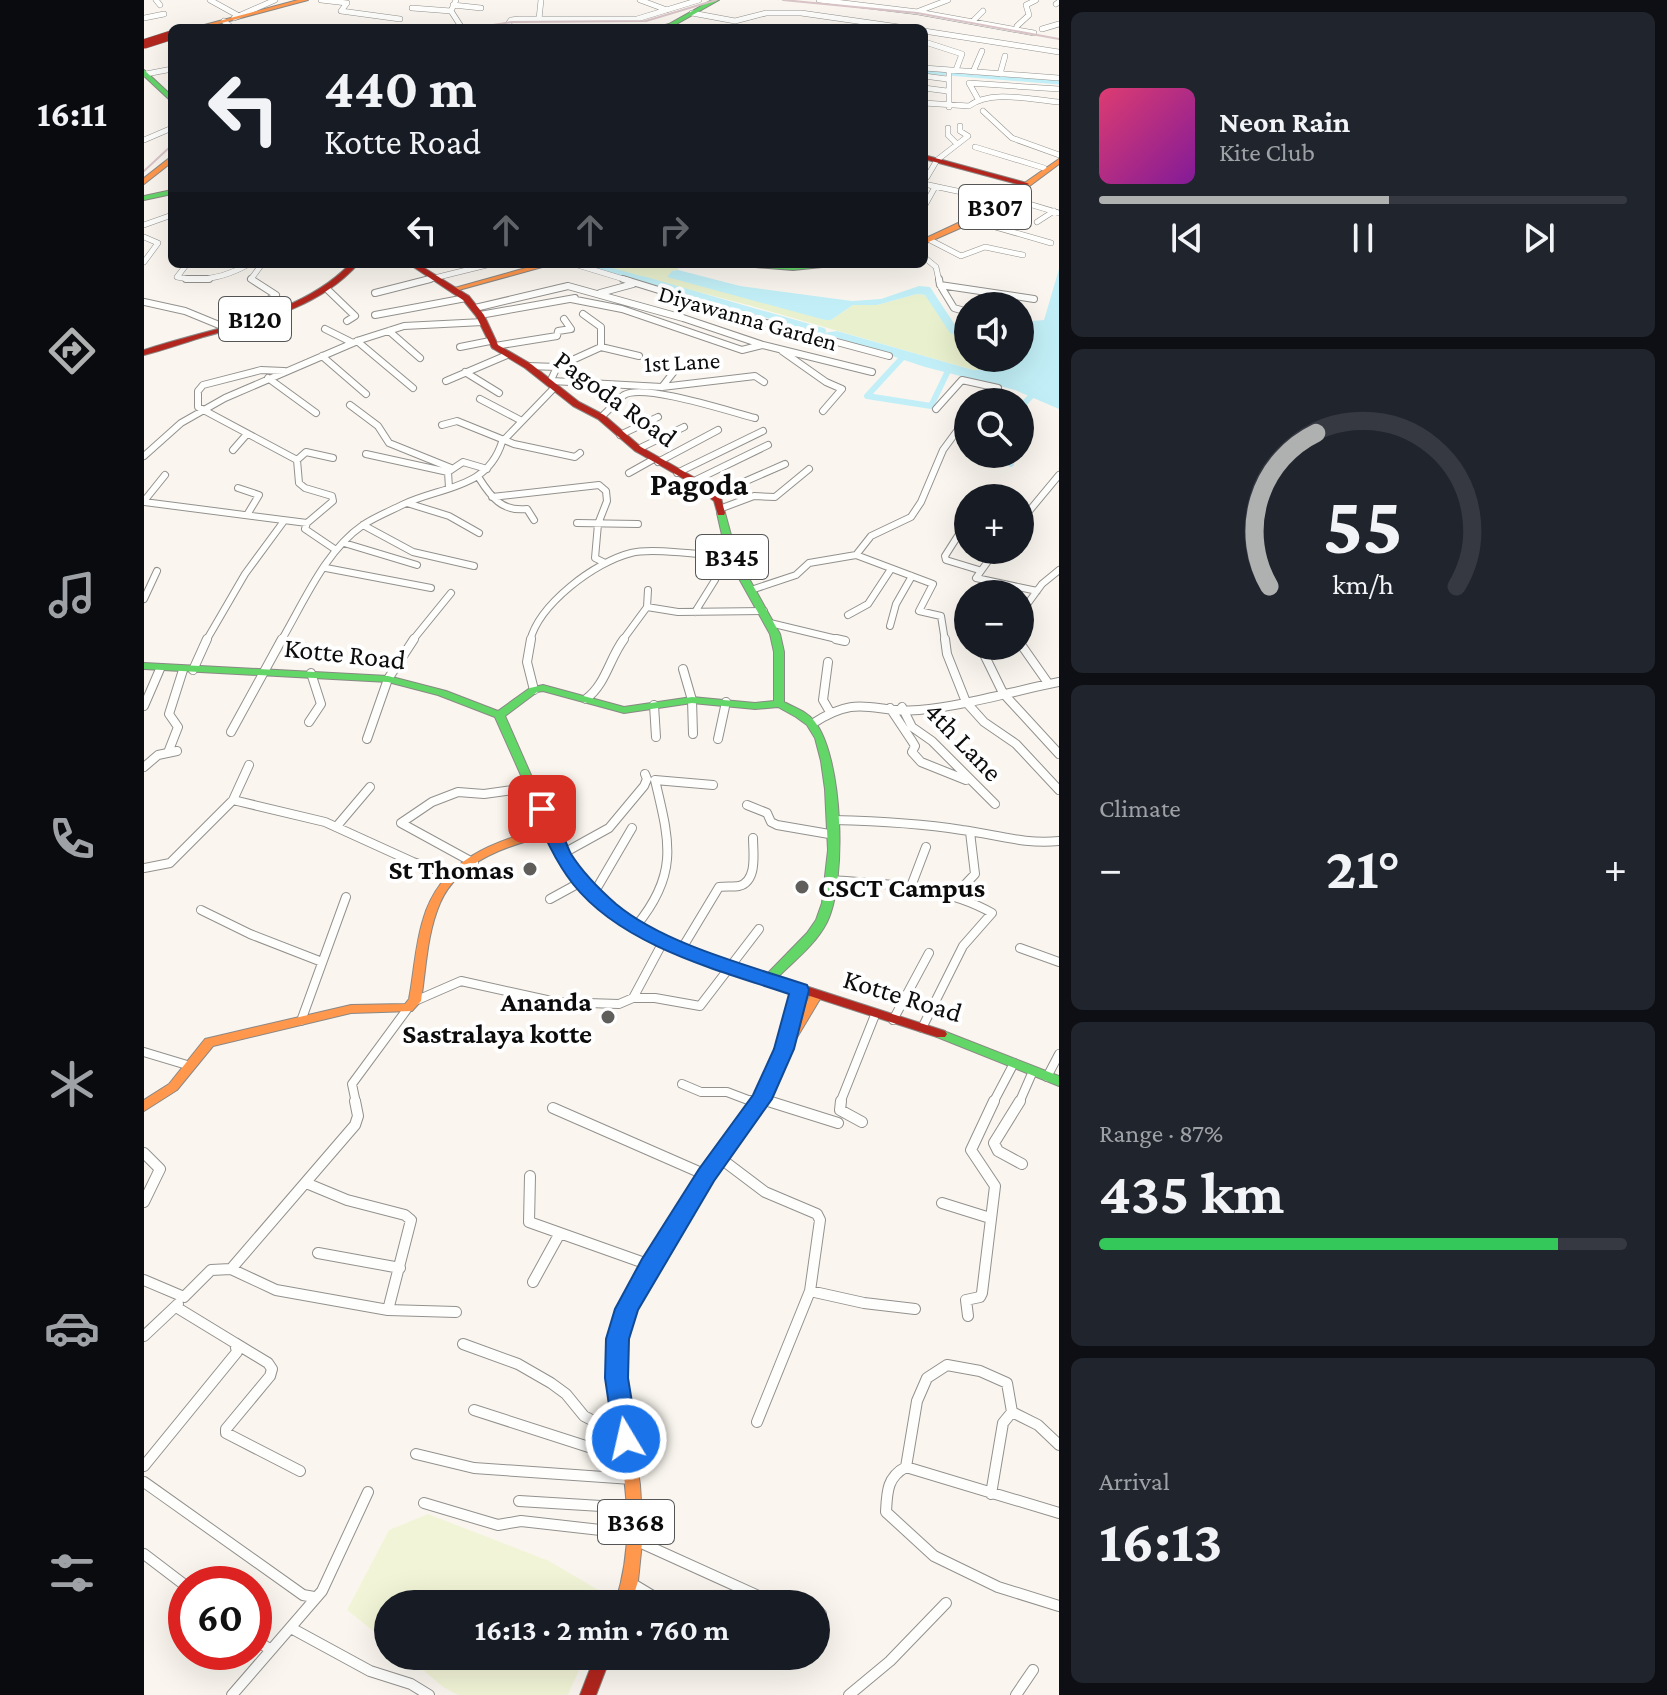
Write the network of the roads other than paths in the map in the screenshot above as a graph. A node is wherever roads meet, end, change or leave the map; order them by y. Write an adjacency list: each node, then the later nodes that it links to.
1 (210, 0): 24 (street)
2 (275, 0): 24 (street)
3 (305, 0): 24 (main road)
4 (321, 0): 22 (street)
5 (541, 0): 25 (street)
6 (640, 0): 17 (street)
7 (716, 0): 13 (main road)
8 (819, 0): 11 (street)
9 (948, 0): 19 (street)
10 (1036, 0): 31 (street)
11 (851, 2): 19 (street)
12 (453, 5): 14 (street); 15 (street); 26 (street)
13 (696, 6): 17 (street); 28 (main road); 29 (street)
14 (412, 8)
15 (481, 8)
16 (514, 10): 27 (street)
17 (667, 10): 25 (street)
18 (983, 11): 23 (street)
19 (918, 12): 23 (street)
20 (164, 14): 21 (street)
21 (144, 18)
22 (400, 19)
23 (974, 20): 34 (street)
24 (232, 21)
25 (542, 23)
26 (460, 24)
27 (505, 24)
28 (669, 24)
29 (878, 24)
30 (1059, 24): 32 (street)
31 (1017, 26)
32 (1042, 29)
33 (928, 32): 39 (street)
34 (1034, 33)
35 (168, 36): 36 (main road, bridge)
36 (146, 43)
37 (928, 43): 43 (street)
38 (982, 51): 44 (street)
39 (1059, 52)
40 (1005, 56): 46 (street)
41 (928, 68): 43 (street)
42 (168, 70): 45 (street)
43 (952, 71): 44 (street); 49 (street)
44 (973, 72): 46 (street)
45 (145, 73): 53 (main road)
46 (1000, 74): 48 (street)
47 (928, 77): 49 (street)
48 (1059, 78)
49 (947, 79): 52 (street)
50 (928, 89): 52 (street)
51 (1059, 89): 54 (street)
52 (947, 91): 57 (street)
53 (168, 96)
54 (978, 99): 55 (street); 57 (street)
55 (1059, 102)
56 (928, 104): 57 (street)
57 (949, 107)
58 (983, 111): 66 (street)
59 (960, 126): 63 (street)
60 (948, 128): 63 (street)
61 (168, 130): 62 (street)
62 (144, 140)
63 (956, 143): 65 (street)
64 (975, 147): 68 (street)
65 (930, 158): 71 (main road)
66 (1059, 158): 68 (main road, B307)
67 (168, 161): 69 (main road)
68 (1044, 168): 71 (main road, B307)
69 (144, 182)
70 (928, 182): 72 (street)
71 (1025, 184): 76 (main road, B307)
72 (935, 187): 75 (street); 76 (street)
73 (168, 193): 74 (main road)
74 (144, 198)
75 (928, 200)
76 (1006, 200): 77 (street); 79 (main road, B307)
77 (1057, 212): 80 (street)
78 (168, 216): 81 (street)
79 (971, 220): 83 (main road, B307); 85 (street)
80 (1037, 222)
81 (144, 225)
82 (144, 237): 88 (street)
83 (928, 241)
84 (928, 241): 86 (street)
85 (1051, 243)
86 (1023, 255)
87 (928, 260): 99 (street)
88 (144, 262)
89 (184, 268): 90 (street)
90 (240, 268)
91 (259, 268): 110 (street)
92 (352, 268): 100 (main road, B120)
93 (421, 268): 97 (main road)
94 (477, 268): 97 (street)
95 (542, 268): 106 (main road)
96 (586, 268): 98 (street)
97 (439, 279): 102 (street); 106 (main road)
98 (634, 284): 103 (street); 125 (street)
99 (940, 285): 101 (street); 107 (street)
100 (328, 290): 110 (main road, B120); 112 (street)
101 (987, 292)
102 (375, 293)
103 (599, 293): 104 (street); 106 (street, Diyawanna Garden); 117 (street, Diyawanna Garden)
104 (571, 299): 106 (street); 117 (street)
105 (144, 302): 113 (street)
106 (472, 306): 109 (street); 115 (street); 119 (main road)
107 (954, 308)
108 (583, 314): 120 (street)
109 (375, 315)
110 (261, 317): 113 (main road, B120)
111 (564, 319): 119 (street)
112 (347, 321)
113 (221, 325): 122 (main road, B120)
114 (325, 329): 116 (street)
115 (389, 331): 116 (street); 126 (street)
116 (355, 342): 123 (street); 138 (street)
117 (763, 345): 121 (street, Diyawanna Garden)
118 (460, 347): 119 (street)
119 (498, 347): 127 (main road, Pagoda Road / B345); 131 (street)
120 (601, 347): 124 (street); 128 (street)
121 (777, 348): 132 (street, Diyawanna Garden); 148 (street)
122 (145, 351)
123 (322, 356): 130 (street); 143 (street)
124 (639, 356)
125 (889, 356)
126 (420, 358)
127 (528, 366): 128 (street); 136 (main road, Pagoda Road / B345)
128 (557, 367): 136 (street)
129 (676, 369): 137 (street)
130 (285, 371): 133 (street); 147 (street)
131 (465, 372): 134 (street); 142 (street)
132 (872, 372)
133 (268, 378): 147 (street); 149 (street)
134 (446, 381)
135 (764, 382): 137 (street, 1st Lane)
136 (552, 384): 137 (street, 1st Lane); 150 (main road, Pagoda Road / B345); 153 (street)
137 (662, 387)
138 (413, 388)
139 (955, 388): 140 (street)
140 (998, 388)
141 (954, 389): 146 (street)
142 (499, 393)
143 (366, 394)
144 (480, 399): 153 (street)
145 (350, 405): 176 (street)
146 (936, 409)
147 (204, 410): 158 (street); 161 (street)
148 (823, 411)
149 (316, 413)
150 (601, 417): 152 (street); 159 (main road, Pagoda Road / B345)
151 (658, 417): 159 (street)
152 (755, 418)
153 (520, 420): 163 (street)
154 (442, 425): 163 (street)
155 (684, 427): 165 (street)
156 (718, 430): 172 (street)
157 (763, 431): 178 (street)
158 (247, 434): 166 (street); 171 (street)
159 (620, 435): 165 (main road, Pagoda Road / B345)
160 (954, 435): 202 (street)
161 (159, 439): 162 (street); 169 (street)
162 (146, 440)
163 (502, 442): 167 (street); 174 (street)
164 (768, 445): 182 (street)
165 (638, 449): 172 (main road, Pagoda Road / B345)
166 (233, 450)
167 (580, 453)
168 (366, 454): 176 (street)
169 (144, 456)
170 (333, 458): 171 (street)
171 (297, 460): 193 (street)
172 (656, 461): 177 (street); 178 (main road, Pagoda Road / B345)
173 (785, 464): 186 (street)
174 (487, 469): 176 (street); 181 (street)
175 (809, 469): 186 (street)
176 (450, 470): 184 (street)
177 (629, 473)
178 (677, 473): 182 (main road, Pagoda Road / B345)
179 (165, 475): 187 (street)
180 (1059, 475): 189 (street)
181 (479, 478): 184 (street); 185 (street)
182 (694, 481): 186 (main road, Pagoda Road / B345)
183 (238, 488): 190 (street)
184 (449, 488): 188 (street)
185 (492, 497): 191 (street); 195 (street)
186 (718, 501): 203 (main road, B345)
187 (144, 502): 190 (street)
188 (406, 503): 197 (street); 198 (street)
189 (1034, 505)
190 (247, 515): 192 (street)
191 (534, 520)
192 (284, 521): 193 (street); 236 (street)
193 (307, 523): 201 (street)
194 (577, 523): 195 (street)
195 (598, 524): 196 (street); 205 (street)
196 (638, 524)
197 (363, 525): 200 (street); 209 (street)
198 (479, 533)
199 (954, 542): 204 (street)
200 (344, 543): 201 (street); 208 (street)
201 (336, 550): 210 (street)
202 (856, 555): 211 (street); 219 (street)
203 (732, 557): 205 (street); 219 (main road, B345)
204 (954, 562)
205 (605, 563): 242 (street)
206 (959, 564): 212 (street)
207 (984, 564): 212 (street)
208 (417, 565)
209 (474, 566)
210 (326, 568): 217 (street); 237 (street)
211 (891, 569): 215 (street); 226 (street)
212 (979, 570): 220 (street)
213 (1059, 570): 220 (street)
214 (157, 571): 223 (street)
215 (912, 576): 228 (street); 247 (street)
216 (715, 580): 225 (street)
217 (431, 588)
218 (648, 590): 224 (street)
219 (751, 590): 227 (main road, B345)
220 (1037, 591): 222 (street)
221 (451, 593): 239 (street)
222 (1034, 595)
223 (144, 599)
224 (647, 607): 225 (street); 244 (street)
225 (695, 612): 227 (street)
226 (848, 615)
227 (767, 617): 229 (street); 248 (main road, B345)
228 (890, 626)
229 (845, 641)
230 (987, 660): 243 (street)
231 (1032, 660): 241 (street)
232 (828, 662): 253 (street)
233 (144, 666): 234 (main road, Kotte Road)
234 (160, 669): 236 (main road, Kotte Road); 250 (street)
235 (683, 669): 245 (street)
236 (188, 670): 237 (main road, Kotte Road); 264 (street)
237 (263, 671): 238 (main road, Kotte Road); 257 (street)
238 (311, 673): 239 (main road, Kotte Road); 255 (street)
239 (388, 679): 254 (main road, Kotte Road); 260 (street)
240 (1059, 682): 241 (street)
241 (1048, 683): 243 (street)
242 (534, 690): 244 (main road); 254 (main road)
243 (1003, 693): 247 (street); 262 (street)
244 (586, 699): 249 (main road)
245 (692, 700): 246 (main road); 249 (main road); 258 (street)
246 (726, 702): 248 (main road); 261 (street)
247 (966, 702): 251 (street); 269 (street)
248 (779, 704): 256 (main road)
249 (654, 705): 259 (street)
250 (144, 706)
251 (902, 707): 252 (street); 272 (street, 4th Lane)
252 (890, 708): 253 (street); 270 (street)
253 (830, 712): 256 (street)
254 (499, 715): 268 (main road, Kotte Road)
255 (309, 722)
256 (812, 724): 276 (main road)
257 (231, 732)
258 (693, 734)
259 (656, 737)
260 (367, 739)
261 (718, 739)
262 (1059, 754)
263 (249, 765): 271 (street)
264 (144, 767)
265 (645, 774): 282 (street)
266 (713, 785): 294 (street)
267 (370, 787): 274 (street)
268 (534, 787): 277 (main road, Kotte Road); 283 (street)
269 (1059, 790)
270 (976, 792)
271 (233, 800): 274 (street); 284 (street)
272 (995, 804)
273 (747, 805): 276 (street)
274 (337, 826): 285 (street)
275 (632, 828): 289 (street)
276 (834, 828): 278 (street); 286 (main road)
277 (550, 831): 282 (main road, Kotte Road); 283 (main road)
278 (970, 832): 280 (street); 290 (street)
279 (753, 838): 298 (street)
280 (1059, 841)
281 (926, 847): 288 (street)
282 (562, 854): 287 (main road, Kotte Road)
283 (474, 863): 285 (main road)
284 (144, 868)
285 (454, 876): 307 (main road)
286 (832, 880): 288 (street); 303 (main road)
287 (581, 882): 289 (main road, Kotte Road); 292 (street)
288 (910, 889): 290 (street)
289 (594, 893): 294 (main road, Kotte Road)
290 (946, 896): 311 (street)
291 (346, 897): 300 (street)
292 (550, 899)
293 (201, 910): 300 (street)
294 (636, 926): 296 (main road, Kotte Road)
295 (759, 929): 302 (street)
296 (663, 942): 298 (main road, Kotte Road); 306 (street)
297 (1020, 948): 301 (street)
298 (681, 950): 302 (main road, Kotte Road)
299 (929, 953): 309 (street)
300 (322, 962): 310 (street)
301 (1059, 962)
302 (730, 967): 303 (main road, Kotte Road); 306 (street)
303 (769, 979): 304 (main road, Kotte Road)
304 (800, 990): 305 (main road, Kotte Road); 312 (main road, B368)
305 (816, 996): 308 (main road, Kotte Road); 312 (main road, B368)
306 (633, 998): 307 (street)
307 (411, 1005): 310 (main road); 329 (street)
308 (875, 1015): 309 (main road, Kotte Road); 322 (street)
309 (893, 1020): 311 (main road, Kotte Road)
310 (301, 1021): 316 (main road)
311 (922, 1028): 315 (main road, Kotte Road)
312 (784, 1049): 319 (main road, B368)
313 (144, 1052): 316 (street)
314 (1059, 1054): 317 (street)
315 (1014, 1063): 317 (main road, Kotte Road); 332 (street)
316 (187, 1065): 320 (main road)
317 (1046, 1076): 326 (street)
318 (682, 1084): 319 (street)
319 (760, 1101): 323 (street); 325 (main road, B368)
320 (144, 1106)
321 (553, 1108): 327 (street)
322 (862, 1122)
323 (838, 1123)
324 (144, 1153): 330 (street)
325 (720, 1158): 327 (main road, B368); 340 (street)
326 (1022, 1164)
327 (706, 1175): 335 (main road, B368)
328 (530, 1176): 333 (street)
329 (306, 1183): 336 (street); 337 (street)
330 (144, 1202)
331 (942, 1203): 332 (street)
332 (990, 1218): 346 (street)
333 (560, 1233): 335 (street); 339 (street)
334 (318, 1253): 336 (street)
335 (650, 1265): 353 (main road, B368)
336 (400, 1268): 344 (street)
337 (231, 1269): 341 (street); 344 (street)
338 (144, 1280): 341 (street)
339 (533, 1282)
340 (810, 1291): 343 (street); 352 (street)
341 (184, 1297): 342 (street)
342 (176, 1307): 347 (street); 348 (street)
343 (915, 1309)
344 (388, 1310): 345 (street)
345 (456, 1312)
346 (968, 1316)
347 (144, 1336)
348 (235, 1343): 357 (street); 359 (street)
349 (463, 1344): 353 (street)
350 (474, 1410): 356 (street)
351 (1012, 1412): 354 (street); 358 (street); 363 (street)
352 (757, 1422)
353 (626, 1439): 356 (main road, B368)
354 (1059, 1445)
355 (416, 1454): 360 (street)
356 (629, 1460): 360 (main road, B368)
357 (144, 1466)
358 (906, 1467): 363 (street); 378 (street)
359 (300, 1471)
360 (632, 1479): 367 (main road, B368)
361 (144, 1482): 376 (street)
362 (368, 1492): 376 (street)
363 (991, 1494): 368 (street)
364 (519, 1501): 367 (street)
365 (424, 1503): 369 (street)
366 (1059, 1503): 368 (street)
367 (635, 1508): 369 (main road, B368)
368 (1059, 1513)
369 (637, 1538): 372 (main road, B368); 375 (street)
370 (144, 1554): 371 (street)
371 (168, 1572)
372 (631, 1583): 373 (main road, B368); 374 (street)
373 (628, 1590)
374 (643, 1590)
375 (738, 1590)
376 (314, 1597): 379 (street)
377 (946, 1603): 387 (street)
378 (1059, 1606)
379 (291, 1628): 380 (street); 385 (street)
380 (272, 1649)
381 (254, 1670): 384 (street)
382 (598, 1670): 386 (main road)
383 (1033, 1670): 388 (street)
384 (232, 1695)
385 (429, 1695)
386 (588, 1695)
387 (849, 1695)
388 (1016, 1695)

